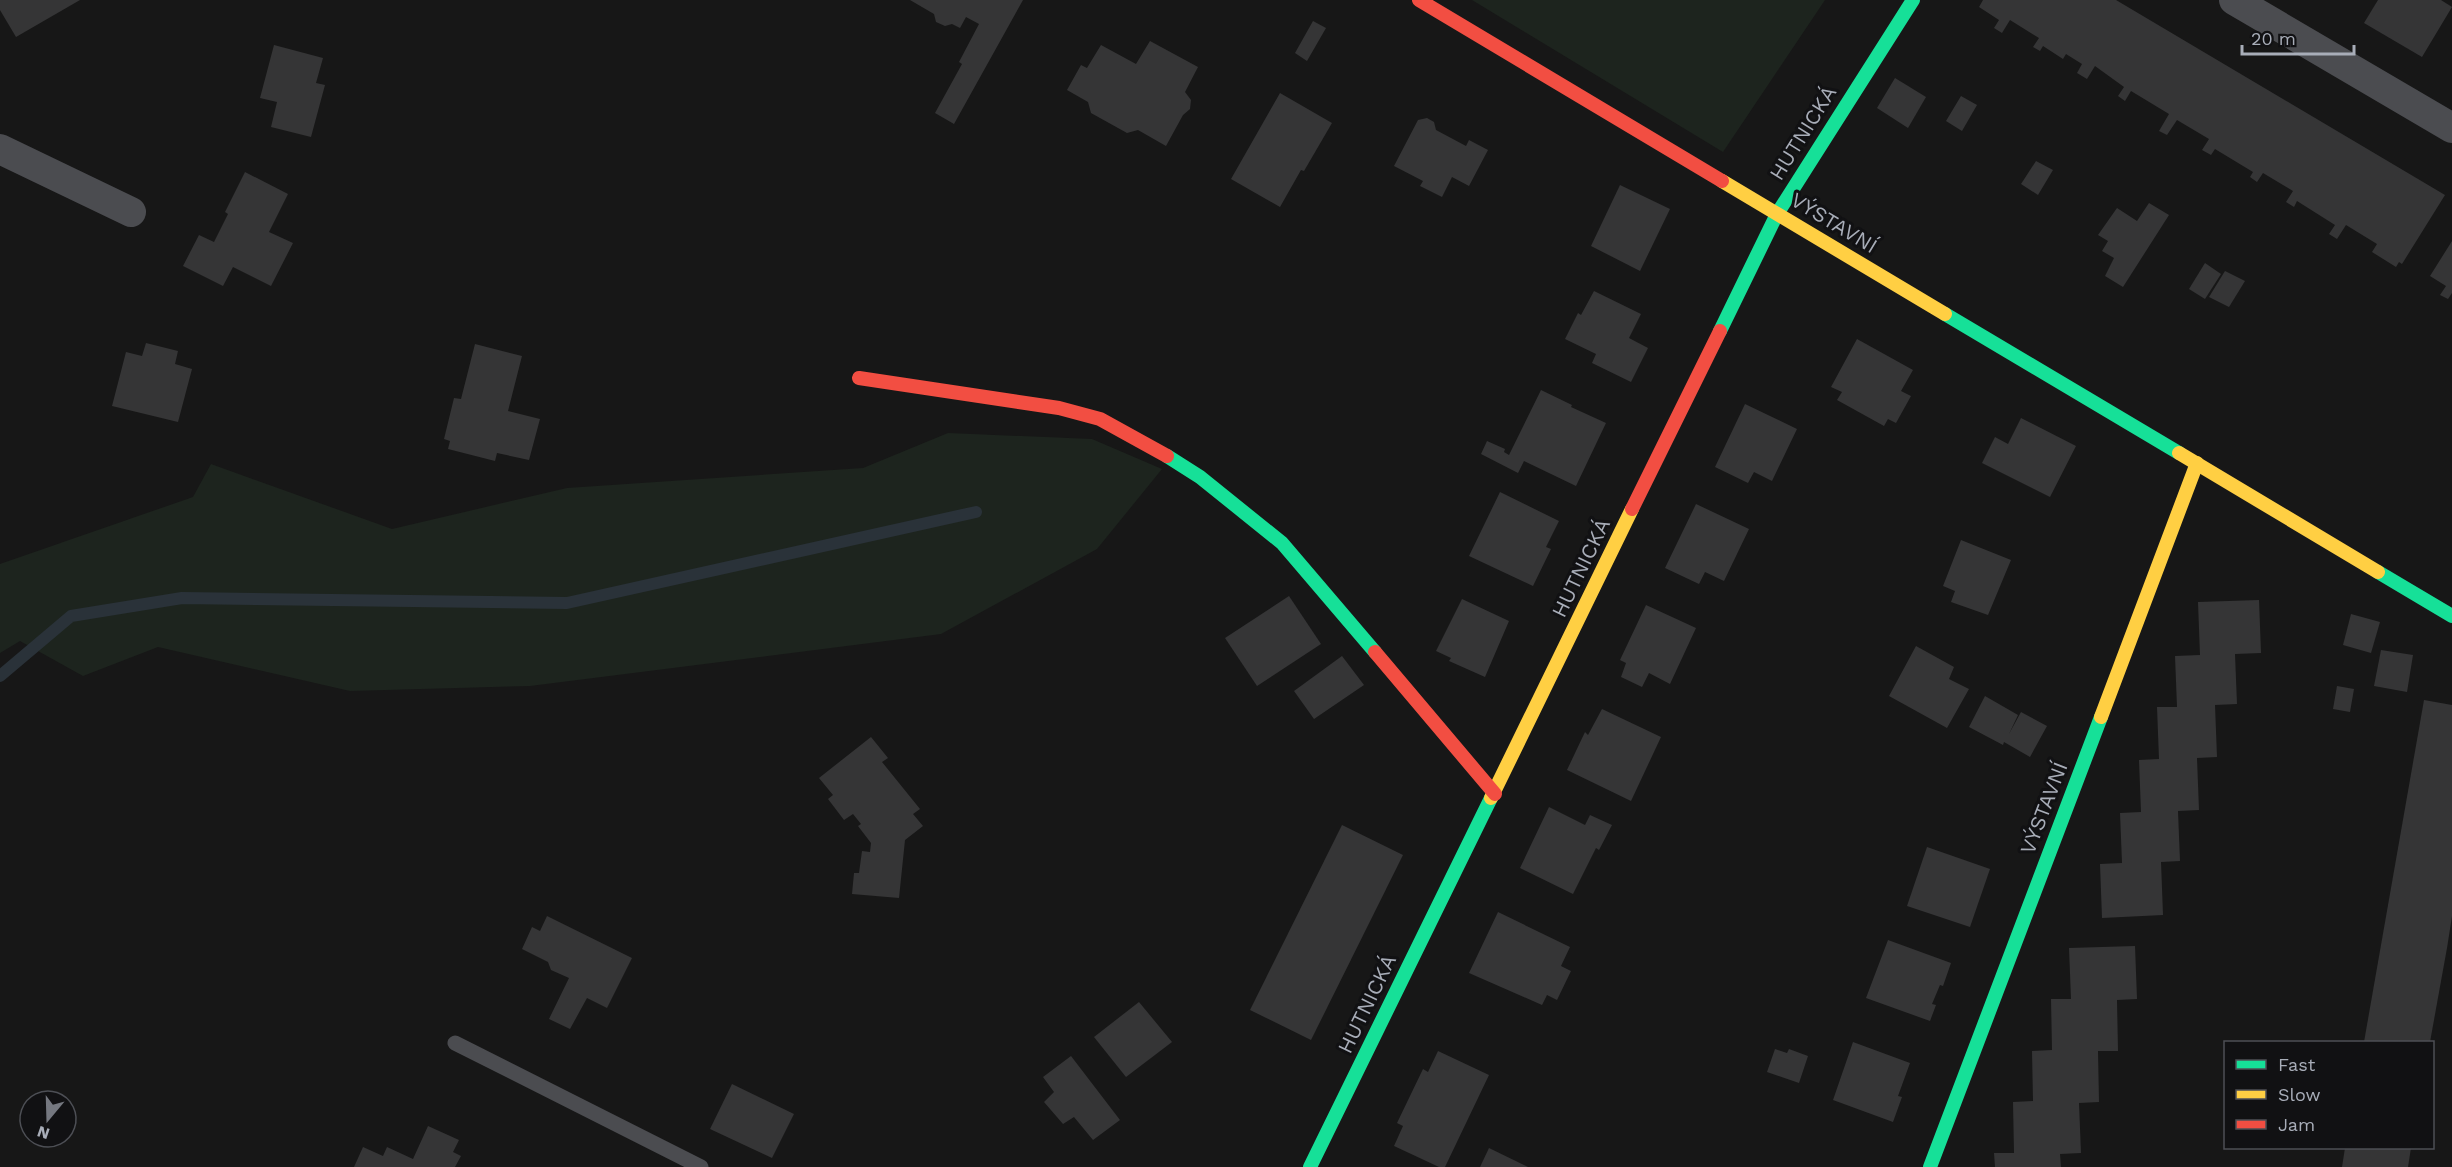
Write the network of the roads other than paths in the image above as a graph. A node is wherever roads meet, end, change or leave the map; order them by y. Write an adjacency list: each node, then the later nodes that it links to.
1 (1419, 0): 7 (street, VÝSTAVNÍ)
2 (1913, 0): 7 (street, HUTNICKÁ)
3 (2234, 0): 4 (street)
4 (2452, 128)
5 (0, 149): 6 (street)
6 (131, 212)
7 (1777, 214): 9 (street, VÝSTAVNÍ); 11 (street, HUTNICKÁ)
8 (859, 378): 11 (street)
9 (2197, 463): 10 (street, VÝSTAVNÍ); 15 (street, VÝSTAVNÍ)
10 (2452, 616)
11 (1495, 794): 14 (street, HUTNICKÁ)
12 (455, 1043): 13 (lane)
13 (701, 1167)
14 (1310, 1167)
15 (1930, 1167)

